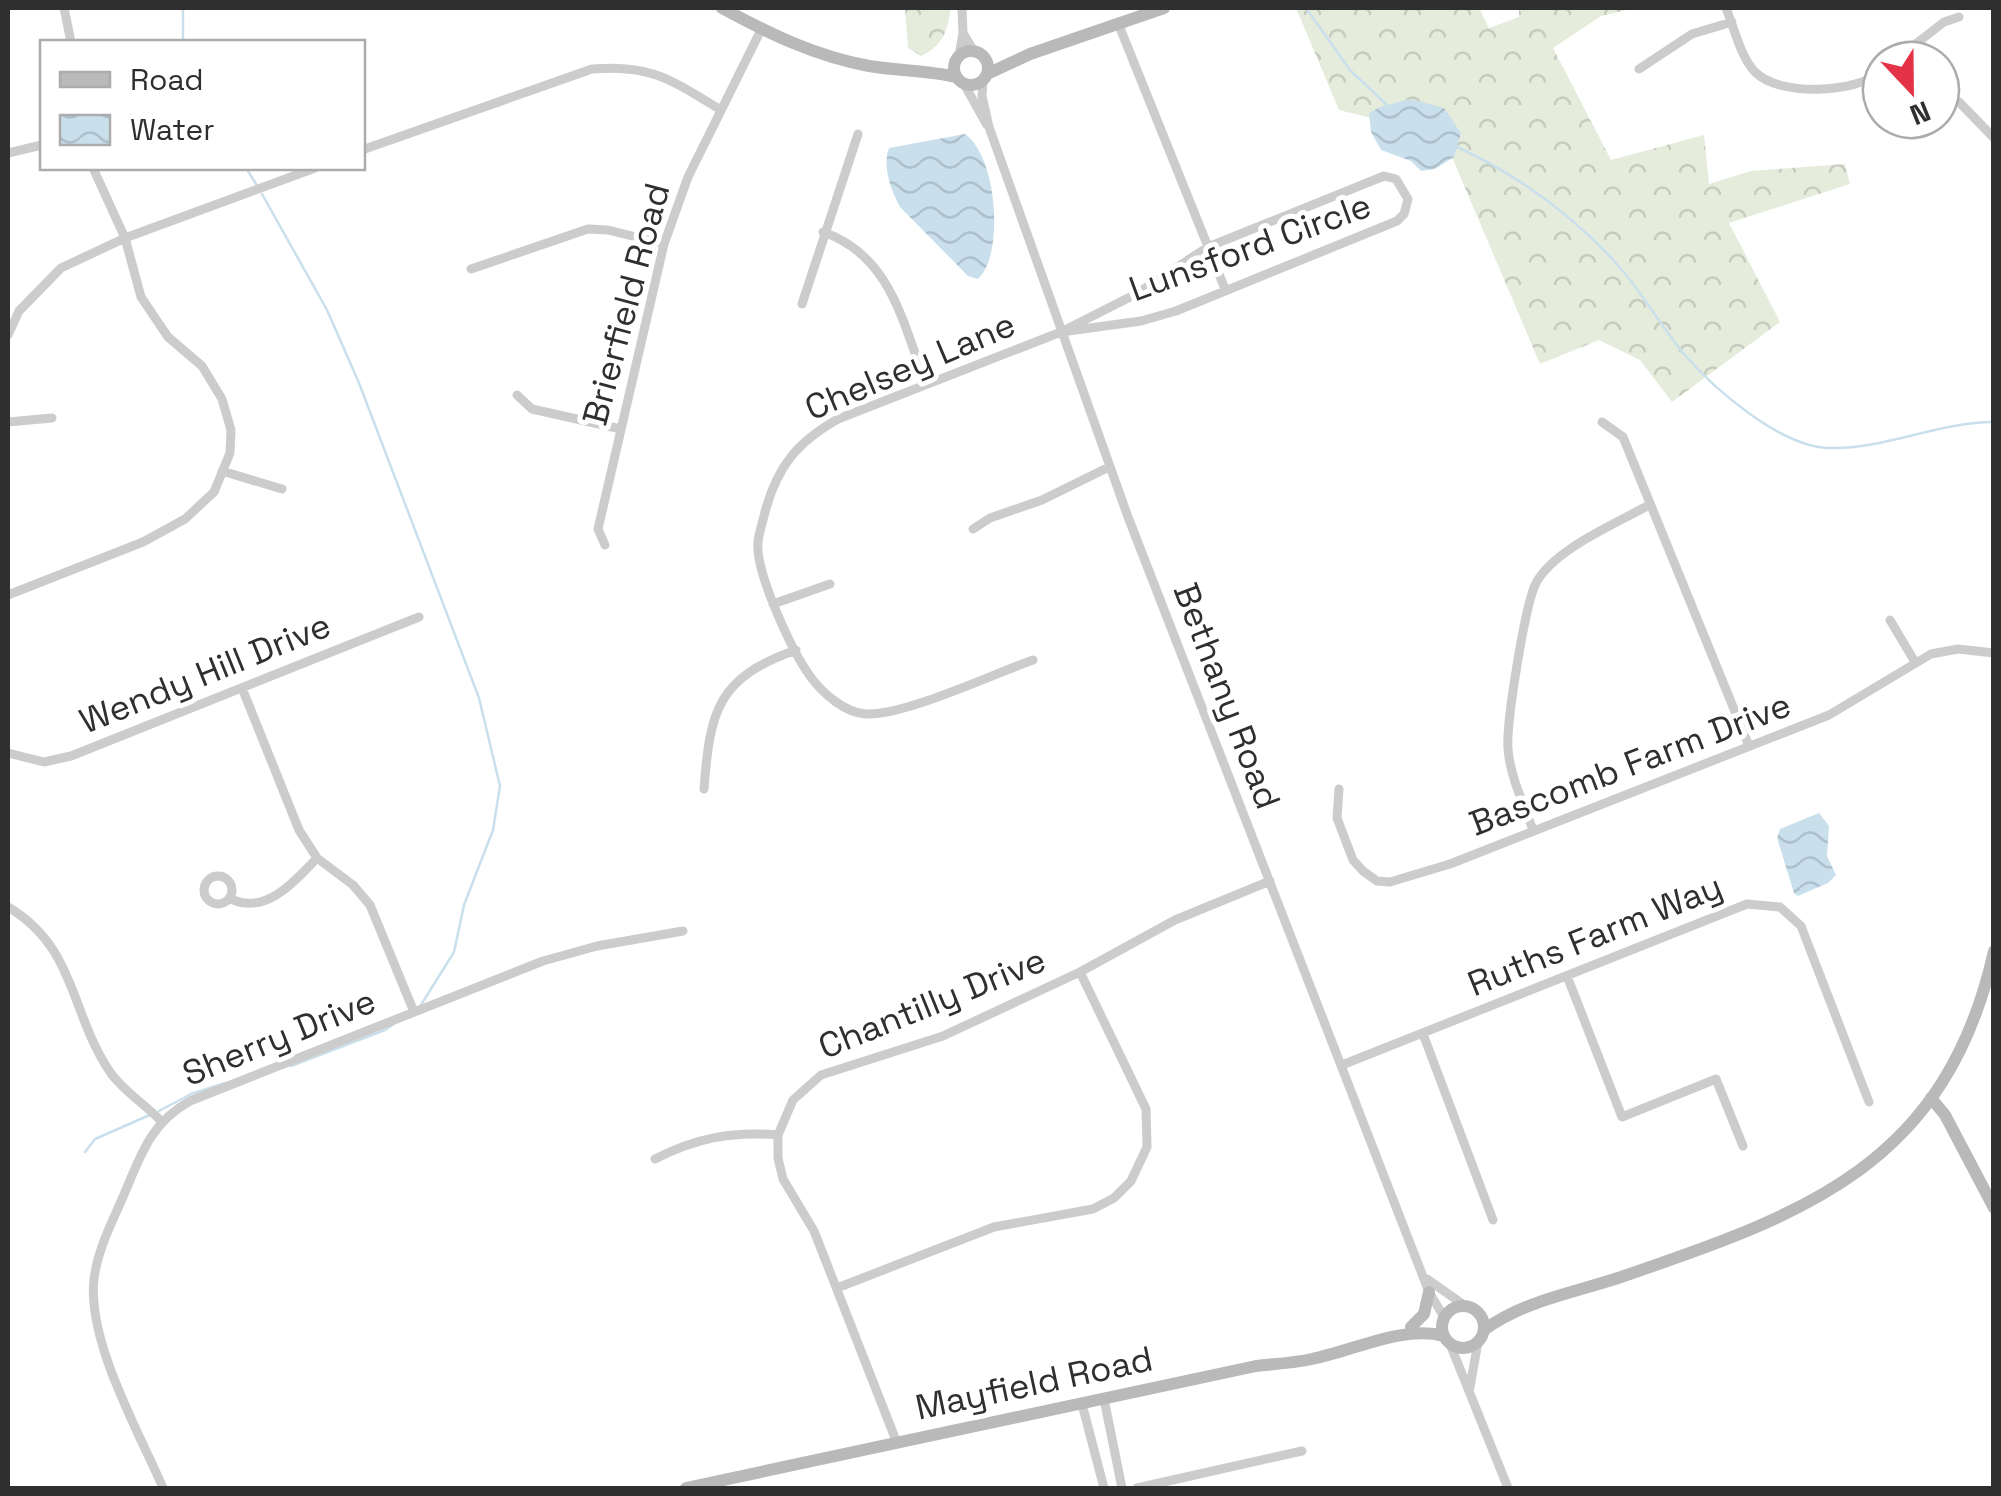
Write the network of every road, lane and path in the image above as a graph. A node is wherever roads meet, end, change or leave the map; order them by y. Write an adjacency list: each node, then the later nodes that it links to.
1 (64, 8): 11 (street)
2 (722, 8): 9 (street)
3 (962, 8): 10 (street)
4 (1164, 8): 8 (street)
5 (1726, 8): 7 (street)
6 (1959, 17): 12 (street)
7 (1732, 22): 17 (street); 20 (street)
8 (1118, 24): 14 (street); 34 (street)
9 (761, 30): 16 (street); 22 (street, Brierfield Road)
10 (963, 33): 13 (street); 15 (street)
11 (70, 40)
12 (1921, 40)
13 (978, 53): 14 (street); 15 (street); 18 (street)
14 (1030, 54): 18 (street)
15 (957, 59): 16 (street); 19 (street)
16 (915, 69): 19 (street)
17 (1638, 70)
18 (985, 77): 19 (street); 23 (street, Bethany Road)
19 (960, 80): 23 (street, Bethany Road)
20 (1861, 81)
21 (1961, 104): 25 (street)
22 (720, 110): 27 (street); 33 (street, Brierfield Road)
23 (988, 127): 38 (street, Bethany Road)
24 (858, 134): 31 (street)
25 (1994, 138)
26 (40, 145): 28 (street)
27 (365, 149)
28 (8, 153)
29 (94, 170): 32 (street)
30 (310, 170): 32 (street)
31 (823, 232): 37 (street); 40 (street)
32 (125, 238): 39 (street); 47 (street)
33 (664, 244): 35 (street); 45 (street, Brierfield Road)
34 (1208, 247): 36 (street); 36 (street, Lunsford Circle); 38 (street, Lunsford Circle)
35 (471, 269)
36 (1226, 289): 38 (street, Lunsford Circle)
37 (802, 304)
38 (1060, 332): 40 (street, Chelsey Lane); 46 (street, Bethany Road)
39 (8, 336)
40 (926, 384): 54 (street, Chelsey Lane)
41 (517, 396): 45 (street)
42 (52, 418): 43 (street)
43 (8, 422)
44 (1602, 422): 49 (street)
45 (621, 429): 51 (street, Brierfield Road)
46 (1109, 467): 50 (street); 68 (street, Bethany Road)
47 (222, 471): 48 (street); 53 (street)
48 (282, 489)
49 (1649, 505): 62 (street); 66 (street)
50 (972, 528)
51 (605, 545)
52 (830, 584): 54 (street)
53 (8, 595)
54 (773, 604): 57 (street, Chelsey Lane)
55 (420, 617): 61 (street, Wendy Hill Drive)
56 (1890, 620): 60 (street)
57 (796, 650): 59 (street, Chelsey Lane); 64 (street)
58 (1994, 653): 60 (street, Bascomb Farm Drive)
59 (1033, 660)
60 (1915, 662): 62 (street, Bascomb Farm Drive)
61 (242, 688): 63 (street, Wendy Hill Drive); 67 (street)
62 (1749, 746): 66 (street, Bascomb Farm Drive)
63 (8, 753)
64 (704, 788)
65 (1339, 789): 66 (street, Bascomb Farm Drive)
66 (1533, 830)
67 (318, 858): 69 (street); 75 (street)
68 (1270, 881): 73 (street, Chantilly Drive); 77 (street, Bethany Road)
69 (229, 898)
70 (8, 907): 80 (street)
71 (684, 931): 75 (street, Sherry Drive)
72 (1994, 951): 78 (street)
73 (1080, 972): 81 (street, Chantilly Drive); 87 (street)
74 (1567, 976): 76 (street, Ruths Farm Way); 79 (street, Ruths Farm Way); 82 (street)
75 (414, 1012): 80 (street, Sherry Drive)
76 (1423, 1034): 77 (street, Ruths Farm Way); 85 (street)
77 (1342, 1064): 86 (street, Bethany Road)
78 (1931, 1098): 84 (street); 88 (street)
79 (1869, 1102)
80 (162, 1120): 100 (street, Sherry Drive)
81 (778, 1135): 83 (street); 87 (street)
82 (1742, 1146)
83 (654, 1160)
84 (1994, 1208)
85 (1493, 1220)
86 (1428, 1286): 89 (street); 90 (street, Bethany Road); 91 (street)
87 (837, 1288): 98 (street)
88 (1527, 1305): 89 (street); 92 (street)
89 (1470, 1308): 90 (street); 92 (street)
90 (1443, 1318): 91 (street, Mayfield Road); 94 (street)
91 (1411, 1327): 93 (street, Mayfield Road)
92 (1481, 1336): 94 (street); 95 (street)
93 (1394, 1337): 94 (street, Mayfield Road); 96 (street, Mayfield Road)
94 (1447, 1340): 95 (street)
95 (1470, 1387): 105 (street)
96 (1104, 1399): 97 (street, Mayfield Road); 103 (street)
97 (1082, 1404): 98 (street, Mayfield Road); 102 (street)
98 (897, 1444): 101 (street, Mayfield Road)
99 (1302, 1451): 104 (street)
100 (163, 1488)
101 (687, 1488)
102 (1104, 1488)
103 (1122, 1488)
104 (1137, 1488)
105 (1508, 1488)

